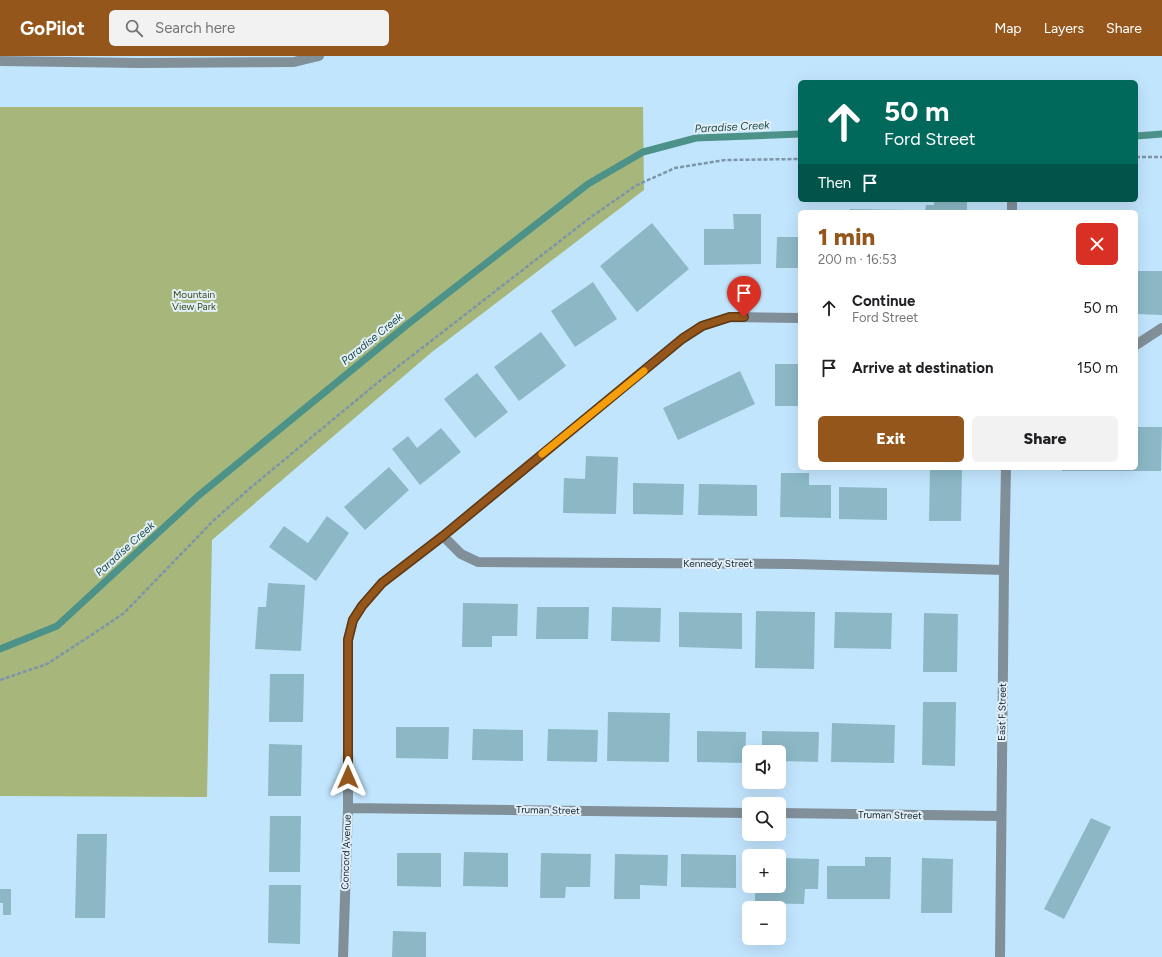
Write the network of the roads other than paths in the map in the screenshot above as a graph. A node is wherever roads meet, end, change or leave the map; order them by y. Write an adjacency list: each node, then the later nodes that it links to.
1 (319, 56): 2 (street)
2 (0, 61)
3 (798, 318): 7 (street, Concord Avenue)
4 (1162, 328): 5 (street)
5 (1138, 344)
6 (1006, 470): 8 (street, East F Street)
7 (443, 536): 8 (street, Kennedy Street); 9 (street, Concord Avenue)
8 (1004, 570): 12 (street, East F Street)
9 (348, 808): 10 (street, Truman Street); 13 (street, Concord Avenue)
10 (742, 813)
11 (786, 813): 12 (street, Truman Street)
12 (1001, 816): 14 (street, East F Street)
13 (343, 957)
14 (1000, 957)

